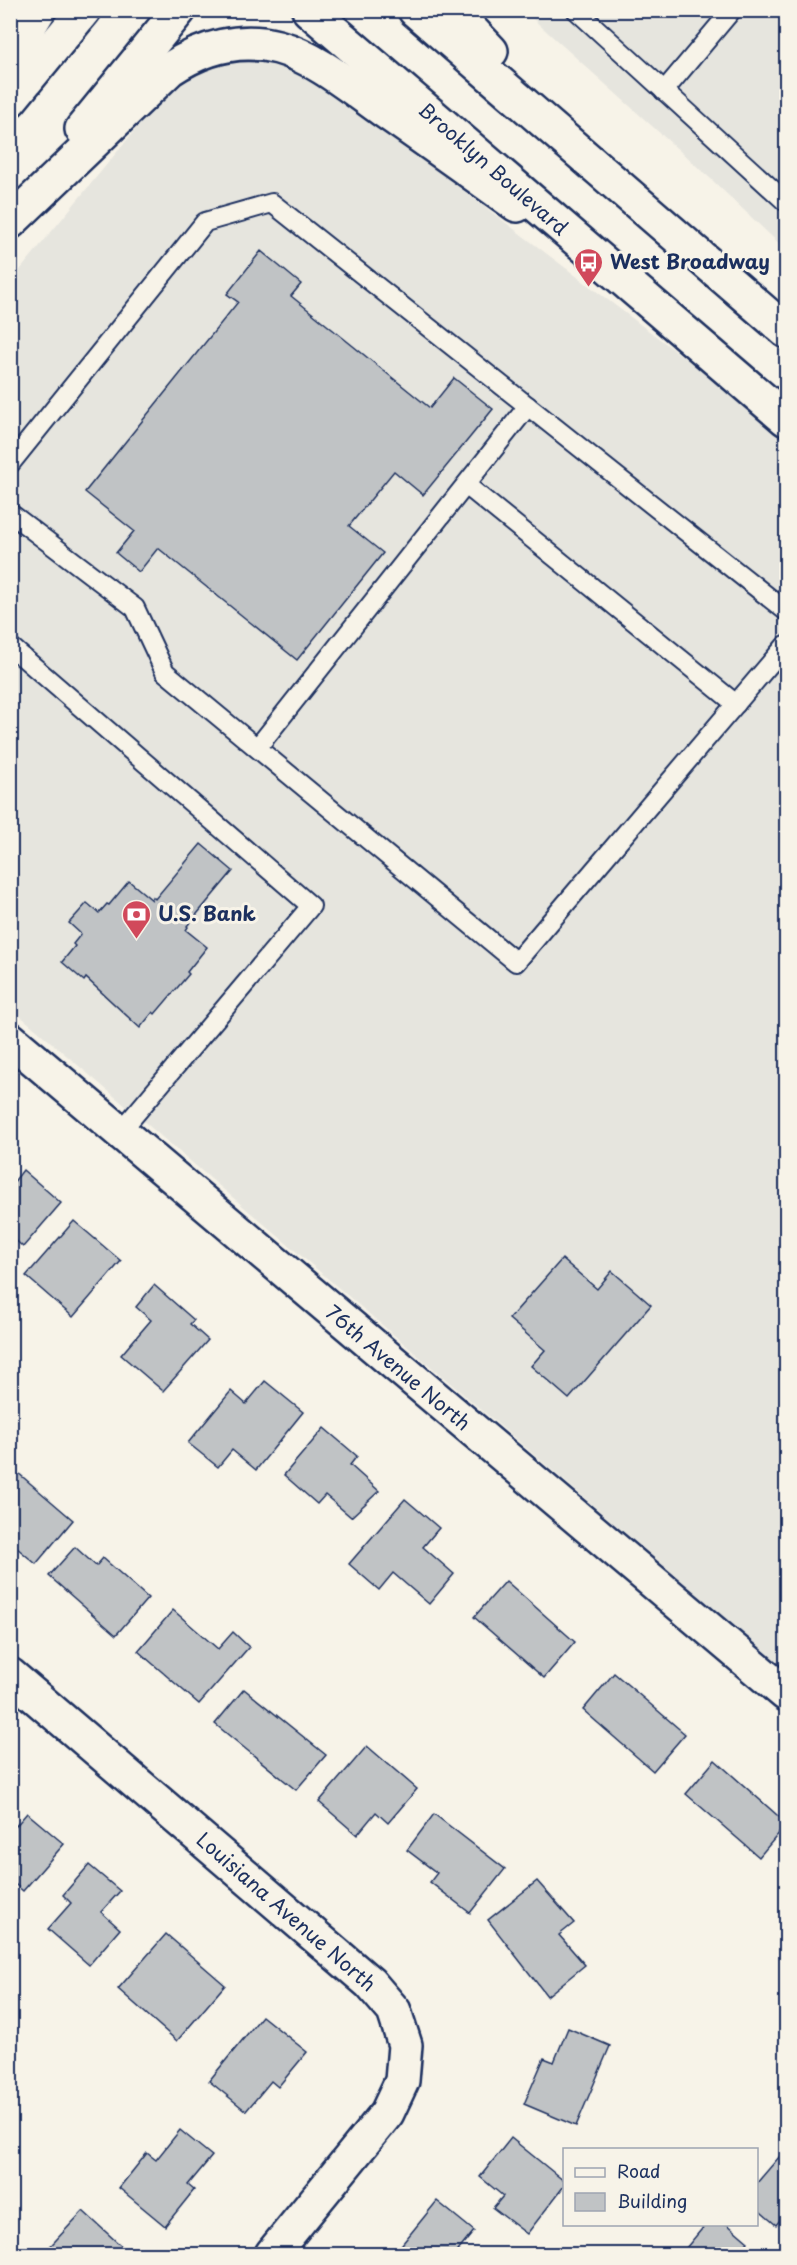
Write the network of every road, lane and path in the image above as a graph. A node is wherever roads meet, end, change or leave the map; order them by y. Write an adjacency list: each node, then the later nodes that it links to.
1 (39, 10): 9 (street)
2 (84, 10): 11 (street)
3 (179, 10): 14 (street)
4 (309, 10): 16 (street, Brooklyn Boulevard)
5 (415, 10): 13 (street)
6 (452, 10): 13 (street)
7 (576, 10): 10 (lane)
8 (732, 10): 10 (lane)
9 (10, 58)
10 (664, 91): 12 (lane)
11 (10, 100)
12 (786, 202)
13 (647, 212): 17 (street)
14 (10, 216)
15 (10, 222): 16 (street)
16 (615, 274): 19 (street, Brooklyn Boulevard)
17 (786, 331)
18 (528, 406): 20 (lane); 21 (lane); 23 (lane)
19 (786, 419)
20 (10, 464)
21 (466, 485): 26 (lane); 27 (lane)
22 (10, 513): 27 (lane)
23 (786, 611)
24 (786, 645): 26 (lane)
25 (10, 646): 29 (lane)
26 (736, 704): 27 (lane)
27 (257, 748)
28 (10, 1039): 29 (street, 76th Avenue North)
29 (121, 1131): 31 (street, 76th Avenue North)
30 (10, 1675): 32 (street, Louisiana Avenue North)
31 (786, 1694)
32 (272, 2254)

